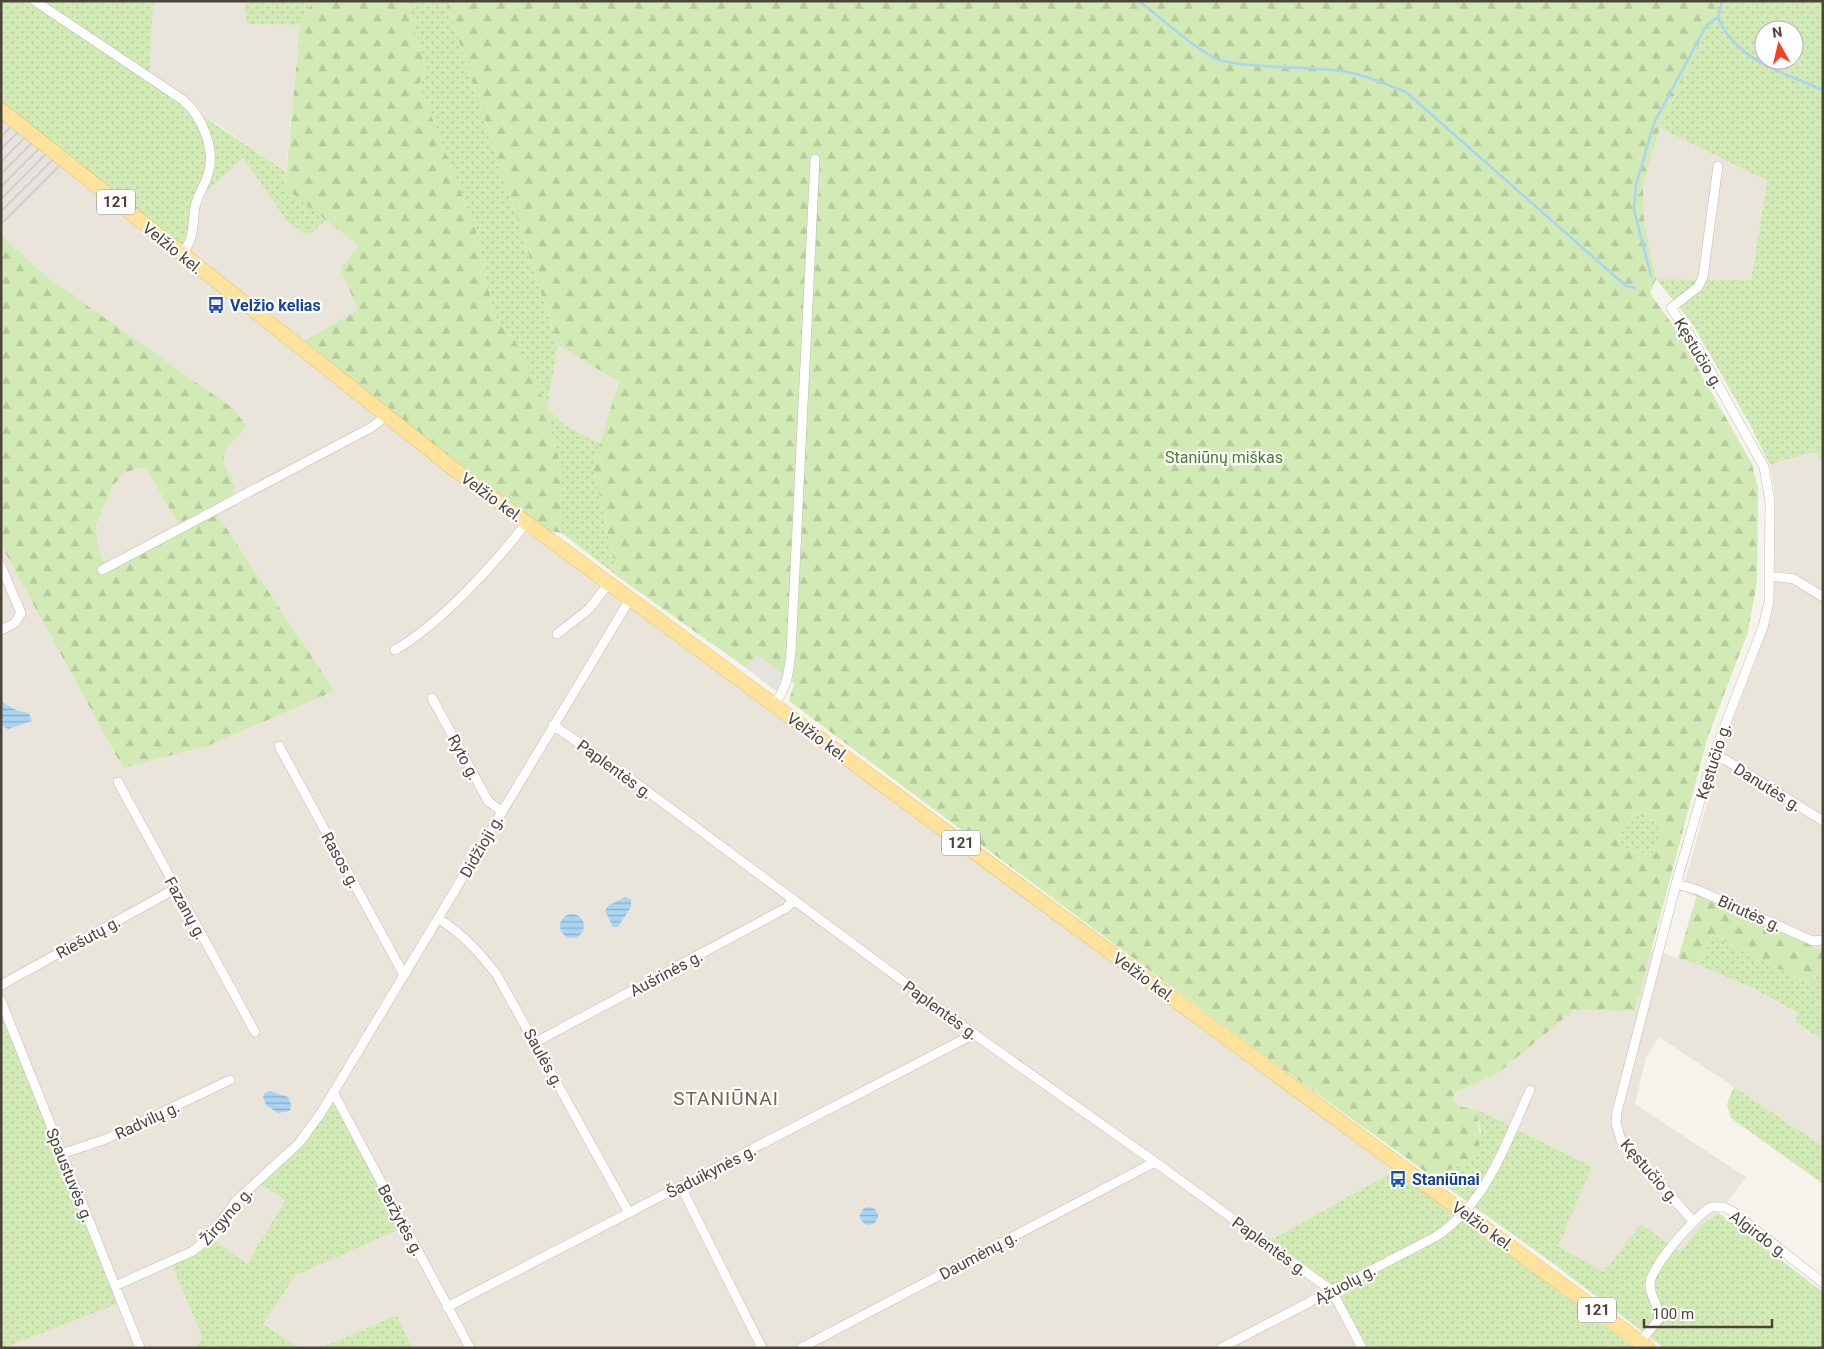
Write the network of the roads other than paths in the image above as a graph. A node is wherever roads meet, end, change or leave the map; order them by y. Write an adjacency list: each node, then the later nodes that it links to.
1 (35, 1): 5 (street)
2 (1, 110): 5 (main road, Velžio kel. / 121)
3 (816, 159): 18 (street)
4 (1718, 166): 10 (street, Kęstučio g.)
5 (181, 254): 6 (main road, Velžio kel. / 121)
6 (386, 416): 7 (main road, Velžio kel. / 121); 9 (street)
7 (526, 523): 11 (main road, Velžio kel. / 121); 16 (street)
8 (1, 566): 14 (street)
9 (102, 570)
10 (1769, 576): 12 (street); 21 (street, Kęstučio g.)
11 (608, 584): 13 (main road, Velžio kel. / 121); 15 (street)
12 (1823, 597)
13 (630, 600): 18 (main road, Velžio kel. / 121); 19 (street, Didžioji g.)
14 (1, 630)
15 (557, 634)
16 (395, 650)
17 (432, 698): 23 (street, Ryto g.)
18 (774, 705): 42 (main road, Velžio kel. / 121)
19 (553, 725): 23 (street, Didžioji g.); 27 (street, Paplentės g.)
20 (279, 746): 30 (street, Rasos g.)
21 (1713, 756): 24 (street, Danutės g.); 25 (street, Kęstučio g.)
22 (118, 782): 26 (street, Fazanų g.)
23 (501, 811): 28 (street, Didžioji g.)
24 (1823, 821)
25 (1676, 884): 29 (street, Birutės g.); 44 (street, Kęstučio g.)
26 (175, 889): 31 (street, Riešutų g.); 33 (street, Fazanų g.)
27 (793, 901): 34 (street, Paplentės g.); 35 (street, Aušrinės g.)
28 (439, 919): 30 (street, Didžioji g.); 35 (street, Saulės g.)
29 (1823, 940)
30 (404, 975): 38 (street, Didžioji g.)
31 (1, 985)
32 (1, 1001): 39 (street, Spaustuvės g.)
33 (255, 1032)
34 (974, 1034): 40 (street, Paplentės g.); 41 (street, Šaduikynės g.)
35 (536, 1042): 43 (street, Saulės g.)
36 (230, 1080): 39 (street, Radvilų g.)
37 (1530, 1090): 42 (street, Ąžuolų g.)
38 (333, 1092): 46 (street, Žirgyno g.); 48 (street, Beržytės g.)
39 (61, 1154): 46 (street, Spaustuvės g.)
40 (1155, 1162): 47 (street, Paplentės g.); 53 (street, Daumėnų g.)
41 (681, 1187): 43 (street, Šaduikynės g.); 52 (street)
42 (1464, 1212): 47 (street, Ąžuolų g.); 49 (main road, Velžio kel. / 121)
43 (629, 1213): 48 (street, Šaduikynės g.)
44 (1693, 1221): 45 (street, Algirdo g.); 49 (street)
45 (1823, 1283)
46 (116, 1286): 50 (street, Spaustuvės g.)
47 (1332, 1291): 54 (street, Ąžuolų g.); 55 (street)
48 (448, 1307): 51 (street, Beržytės g.)
49 (1644, 1345)
50 (140, 1348)
51 (470, 1348)
52 (762, 1348)
53 (801, 1348)
54 (1221, 1348)
55 (1362, 1348)

